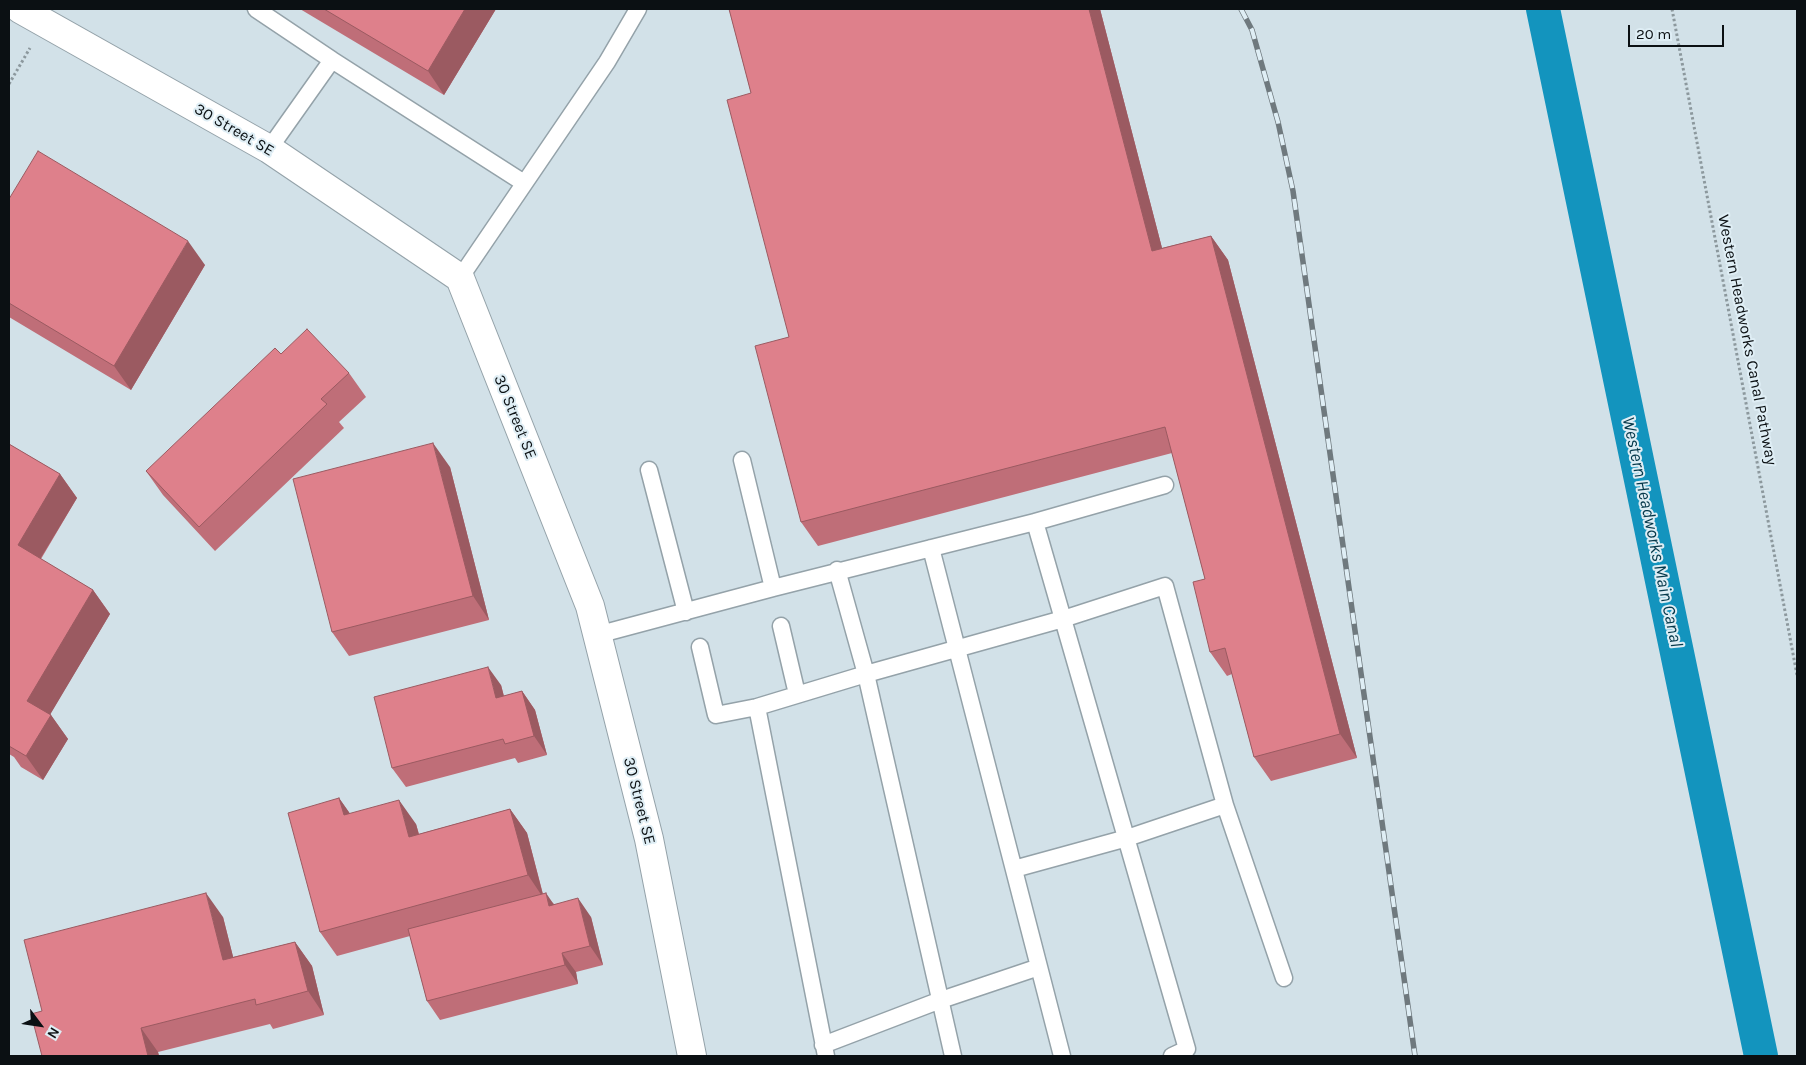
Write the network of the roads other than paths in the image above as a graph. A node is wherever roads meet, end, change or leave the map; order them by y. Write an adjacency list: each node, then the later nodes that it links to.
1 (20, 9): 5 (street, 30 Street SE)
2 (256, 9): 4 (lane)
3 (638, 9): 6 (lane)
4 (332, 60): 5 (lane); 6 (lane)
5 (269, 150): 7 (street, 30 Street SE)
6 (524, 183): 7 (lane)
7 (460, 278): 18 (street, 30 Street SE)
8 (742, 460): 14 (lane)
9 (650, 470): 15 (lane)
10 (1165, 485): 11 (lane)
11 (1035, 522): 12 (lane); 16 (lane)
12 (931, 548): 13 (lane); 20 (lane)
13 (837, 570): 14 (lane); 21 (lane)
14 (773, 588): 15 (lane)
15 (686, 612): 18 (lane)
16 (1063, 619): 20 (lane); 24 (lane); 25 (lane)
17 (780, 626): 22 (lane)
18 (597, 636): 31 (street, 30 Street SE)
19 (700, 647): 23 (lane)
20 (956, 649): 21 (lane); 26 (lane)
21 (866, 674): 22 (lane); 29 (lane)
22 (797, 694): 23 (lane)
23 (757, 707): 30 (lane)
24 (1225, 805): 25 (lane); 28 (lane)
25 (1127, 838): 26 (lane); 34 (lane)
26 (1014, 869): 27 (lane)
27 (1039, 967): 29 (lane); 33 (lane)
28 (1284, 978)
29 (938, 1001): 30 (lane); 32 (lane)
30 (825, 1051)
31 (692, 1056)
32 (953, 1056)
33 (1062, 1056)
34 (1172, 1056)

